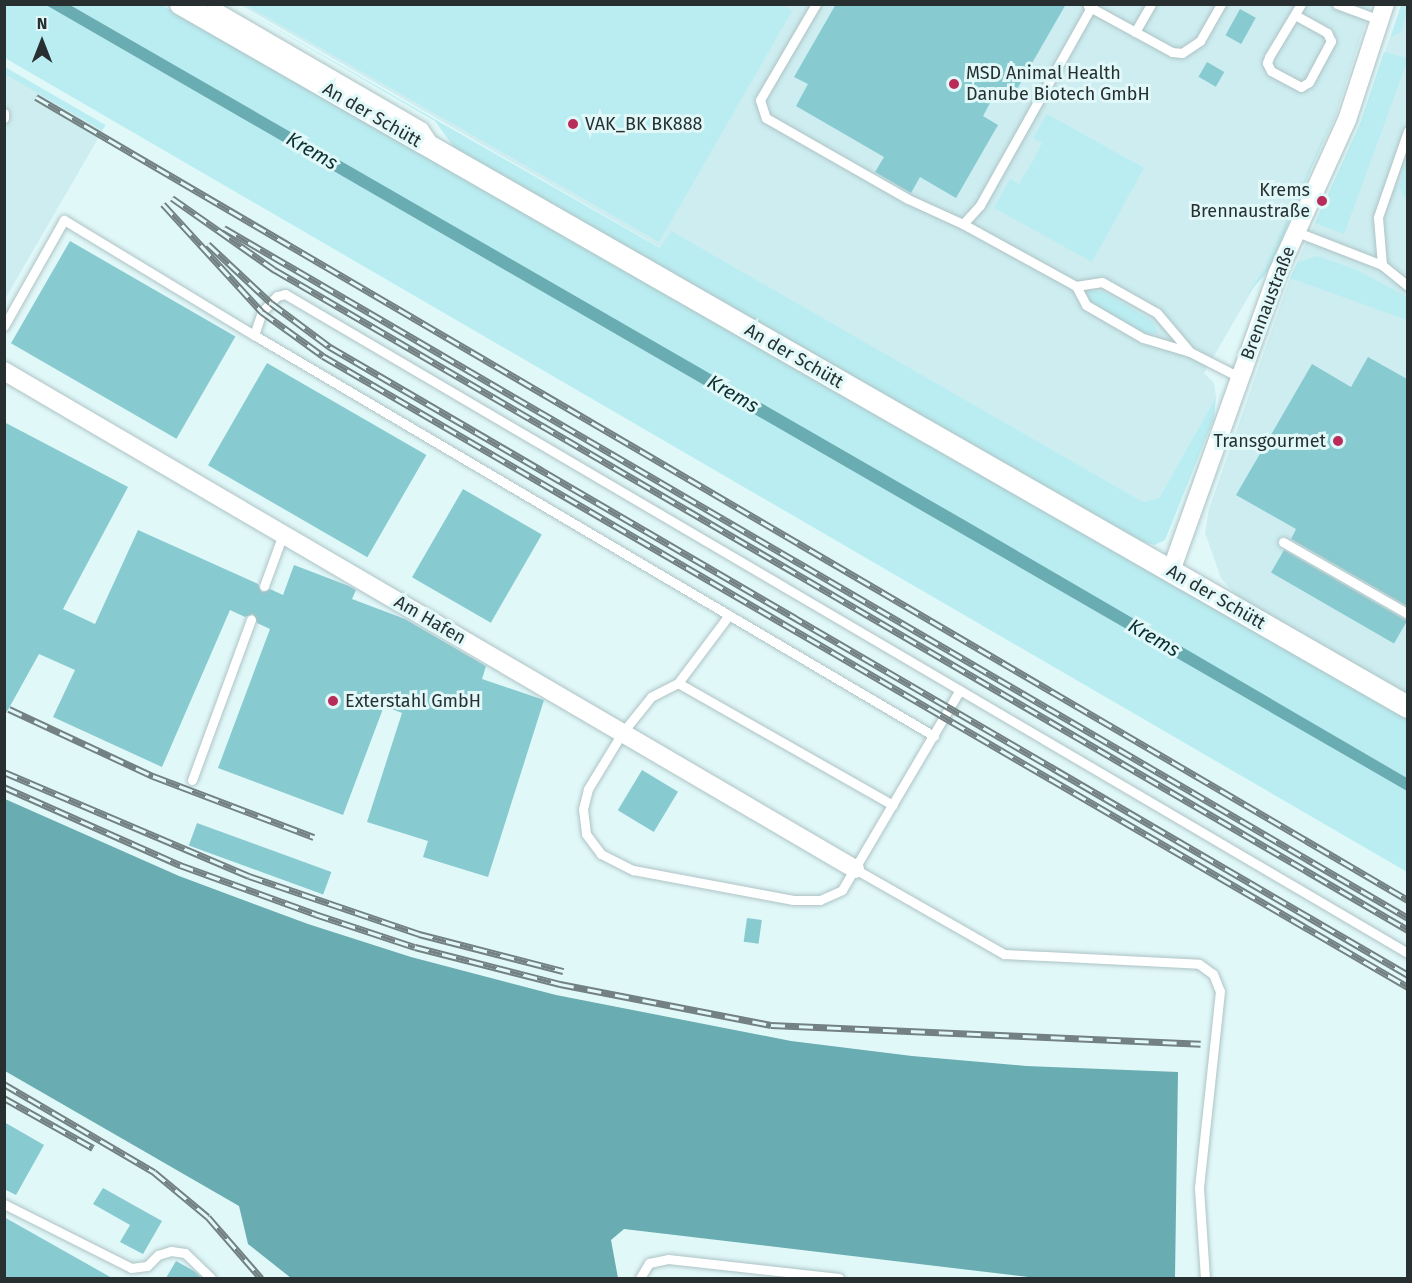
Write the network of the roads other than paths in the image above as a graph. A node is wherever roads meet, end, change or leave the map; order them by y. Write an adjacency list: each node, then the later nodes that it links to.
1 (181, 4): 15 (street, An der Schütt)
2 (211, 4): 15 (lane)
3 (816, 4): 16 (lane)
4 (1151, 4): 11 (lane)
5 (1221, 4): 11 (lane)
6 (1301, 4): 10 (lane)
7 (1337, 4): 9 (lane)
8 (1089, 6): 11 (lane); 16 (lane)
9 (1383, 12): 17 (street, Brennaustraße)
10 (1295, 15): 10 (lane)
11 (1135, 32)
12 (4, 113): 13 (lane)
13 (4, 118)
14 (1407, 131): 18 (lane)
15 (437, 153): 28 (street, An der Schütt)
16 (963, 224): 19 (lane)
17 (1297, 232): 18 (lane); 25 (street, Brennaustraße)
18 (1382, 265): 20 (lane)
19 (1076, 286): 23 (lane); 23 (lane)
20 (1407, 286)
21 (4, 326): 22 (lane)
22 (254, 335): 31 (lane); 34 (lane)
23 (1190, 352): 25 (lane)
24 (4, 370): 26 (street, Am Hafen)
25 (1239, 377): 28 (street, Brennaustraße)
26 (283, 534): 29 (lane); 36 (street, Am Hafen)
27 (1283, 542): 30 (lane)
28 (1171, 571): 35 (street, An der Schütt)
29 (264, 586)
30 (1407, 614)
31 (729, 615): 33 (lane); 37 (lane)
32 (251, 620): 38 (lane)
33 (678, 683): 36 (lane); 39 (lane)
34 (960, 690): 37 (lane); 41 (lane)
35 (1407, 707)
36 (622, 733): 40 (street, Am Hafen); 40 (lane)
37 (934, 736): 39 (lane)
38 (192, 780)
39 (893, 805): 40 (lane)
40 (855, 869): 46 (lane)
41 (1407, 953)
42 (4, 1204): 43 (lane)
43 (211, 1278)
44 (640, 1278): 45 (lane)
45 (839, 1278)
46 (1205, 1278)

